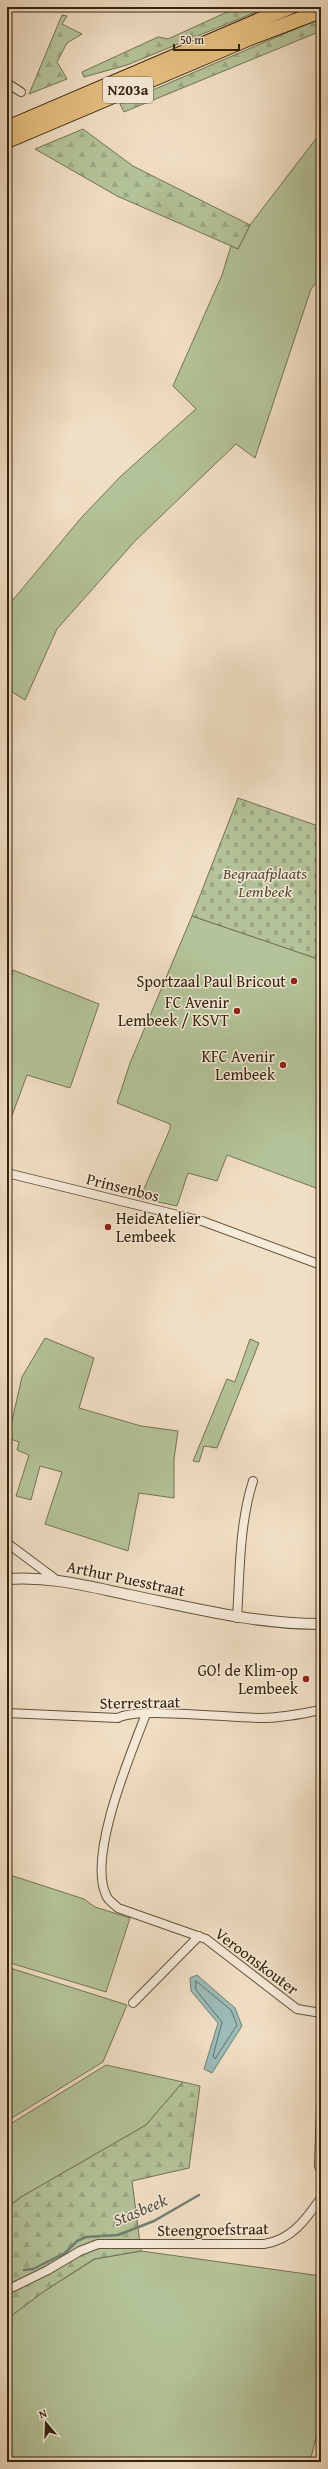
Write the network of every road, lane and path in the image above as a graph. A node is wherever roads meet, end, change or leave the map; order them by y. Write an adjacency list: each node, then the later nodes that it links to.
1 (290, 7): 5 (highway, N203a)
2 (321, 10): 6 (highway, N203a)
3 (7, 83): 4 (street)
4 (21, 92)
5 (7, 128)
6 (7, 142)
7 (7, 1173): 8 (street, Prinsenbos)
8 (321, 1265)
9 (253, 1481): 13 (street)
10 (7, 1543): 11 (street)
11 (54, 1578): 12 (street, Arthur Puesstraat); 13 (street, Arthur Puesstraat)
12 (7, 1579)
13 (237, 1618): 14 (street, Arthur Puesstraat)
14 (321, 1624)
15 (321, 1710): 17 (street, Sterrestraat)
16 (7, 1713): 17 (street, Sterrestraat)
17 (146, 1714): 18 (street, Veroonskouter)
18 (199, 1936): 19 (street, Veroonskouter); 20 (street, Veroonskouter)
19 (133, 2003)
20 (321, 2013)
21 (321, 2106): 22 (street)
22 (321, 2170)
23 (321, 2198): 24 (street, Steengroefstraat)
24 (7, 2290)

